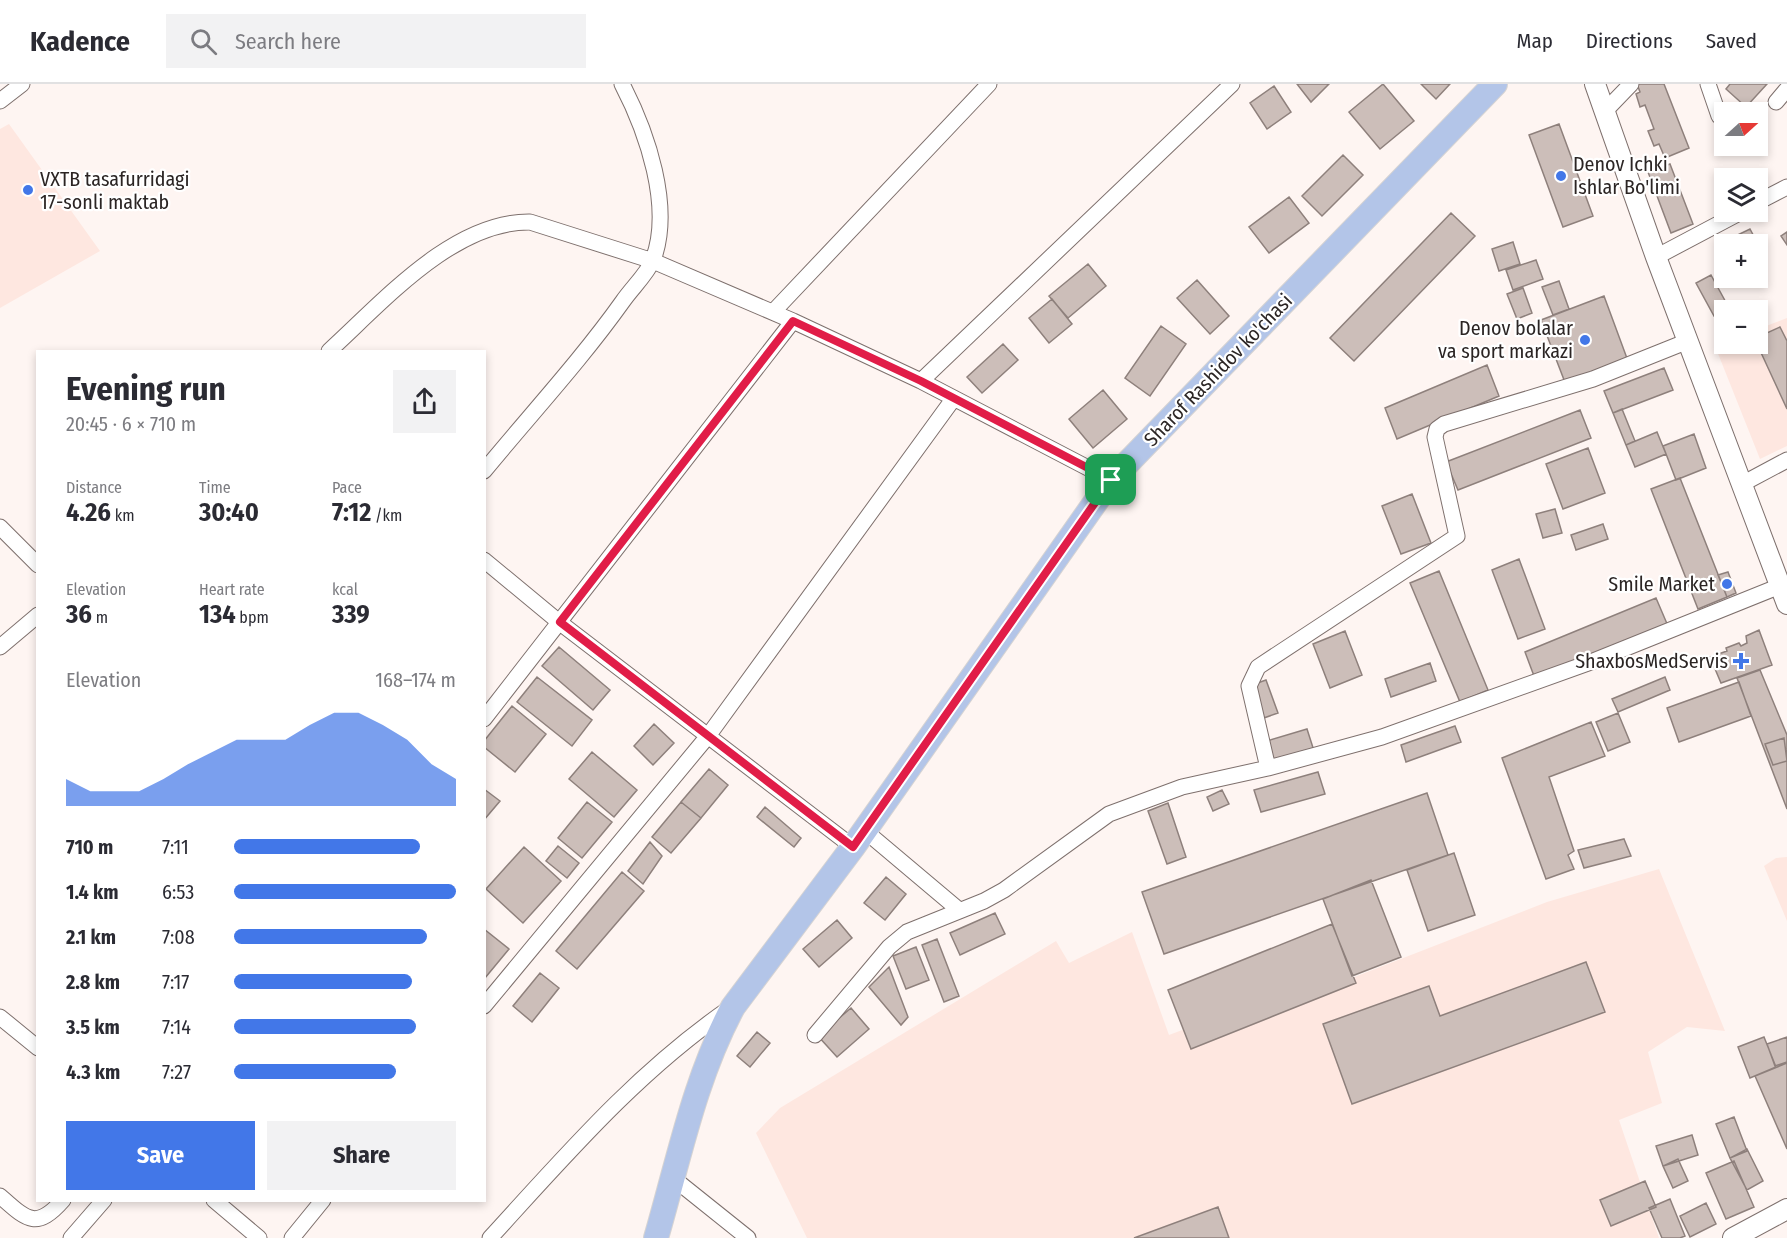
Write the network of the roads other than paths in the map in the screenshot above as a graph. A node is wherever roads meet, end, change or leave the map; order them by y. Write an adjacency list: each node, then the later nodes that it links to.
1 (22, 84): 10 (street)
2 (989, 84): 19 (street)
3 (1232, 84): 23 (street)
4 (1496, 84): 27 (main road, Sharof Rashidov ko'chasi)
5 (1595, 84): 13 (street)
6 (1631, 84): 13 (street)
7 (1708, 84): 11 (street)
8 (626, 85): 18 (street)
9 (1787, 89): 12 (street)
10 (0, 101)
11 (1714, 102)
12 (1776, 102)
13 (1605, 111): 17 (street)
14 (1787, 187): 15 (street)
15 (1768, 197)
16 (1722, 222): 17 (street)
17 (1656, 257): 21 (street)
18 (652, 261): 19 (street); 22 (street); 26 (street)
19 (773, 312): 20 (street)
20 (793, 321): 23 (street); 34 (street)
21 (1688, 341): 28 (street); 38 (street)
22 (330, 350)
23 (921, 381): 24 (street)
24 (954, 398): 27 (street); 37 (street)
25 (1787, 460): 28 (street)
26 (486, 469)
27 (1111, 480): 39 (main road, Sharof Rashidov ko'chasi)
28 (1742, 484): 32 (street)
29 (0, 527): 31 (street)
30 (486, 562): 34 (street)
31 (36, 563)
32 (1782, 584): 38 (street)
33 (36, 617): 35 (street)
34 (560, 622): 36 (street); 37 (street)
35 (0, 647)
36 (486, 716)
37 (708, 736): 39 (street); 41 (street)
38 (1268, 768): 40 (street)
39 (858, 838): 40 (street); 42 (main road, Sharof Rashidov ko'chasi)
40 (959, 910): 44 (street)
41 (486, 1004)
42 (733, 1007): 46 (main road, Sharof Rashidov ko'chasi); 56 (street)
43 (0, 1017): 45 (street)
44 (815, 1035)
45 (36, 1045)
46 (673, 1178): 57 (main road, Sharof Rashidov ko'chasi); 58 (street)
47 (0, 1196): 48 (street)
48 (61, 1202)
49 (102, 1202): 53 (street)
50 (216, 1202): 54 (street)
51 (321, 1202): 55 (street)
52 (1787, 1209): 59 (street)
53 (71, 1238)
54 (259, 1238)
55 (292, 1238)
56 (490, 1238)
57 (656, 1238)
58 (748, 1238)
59 (1733, 1238)

